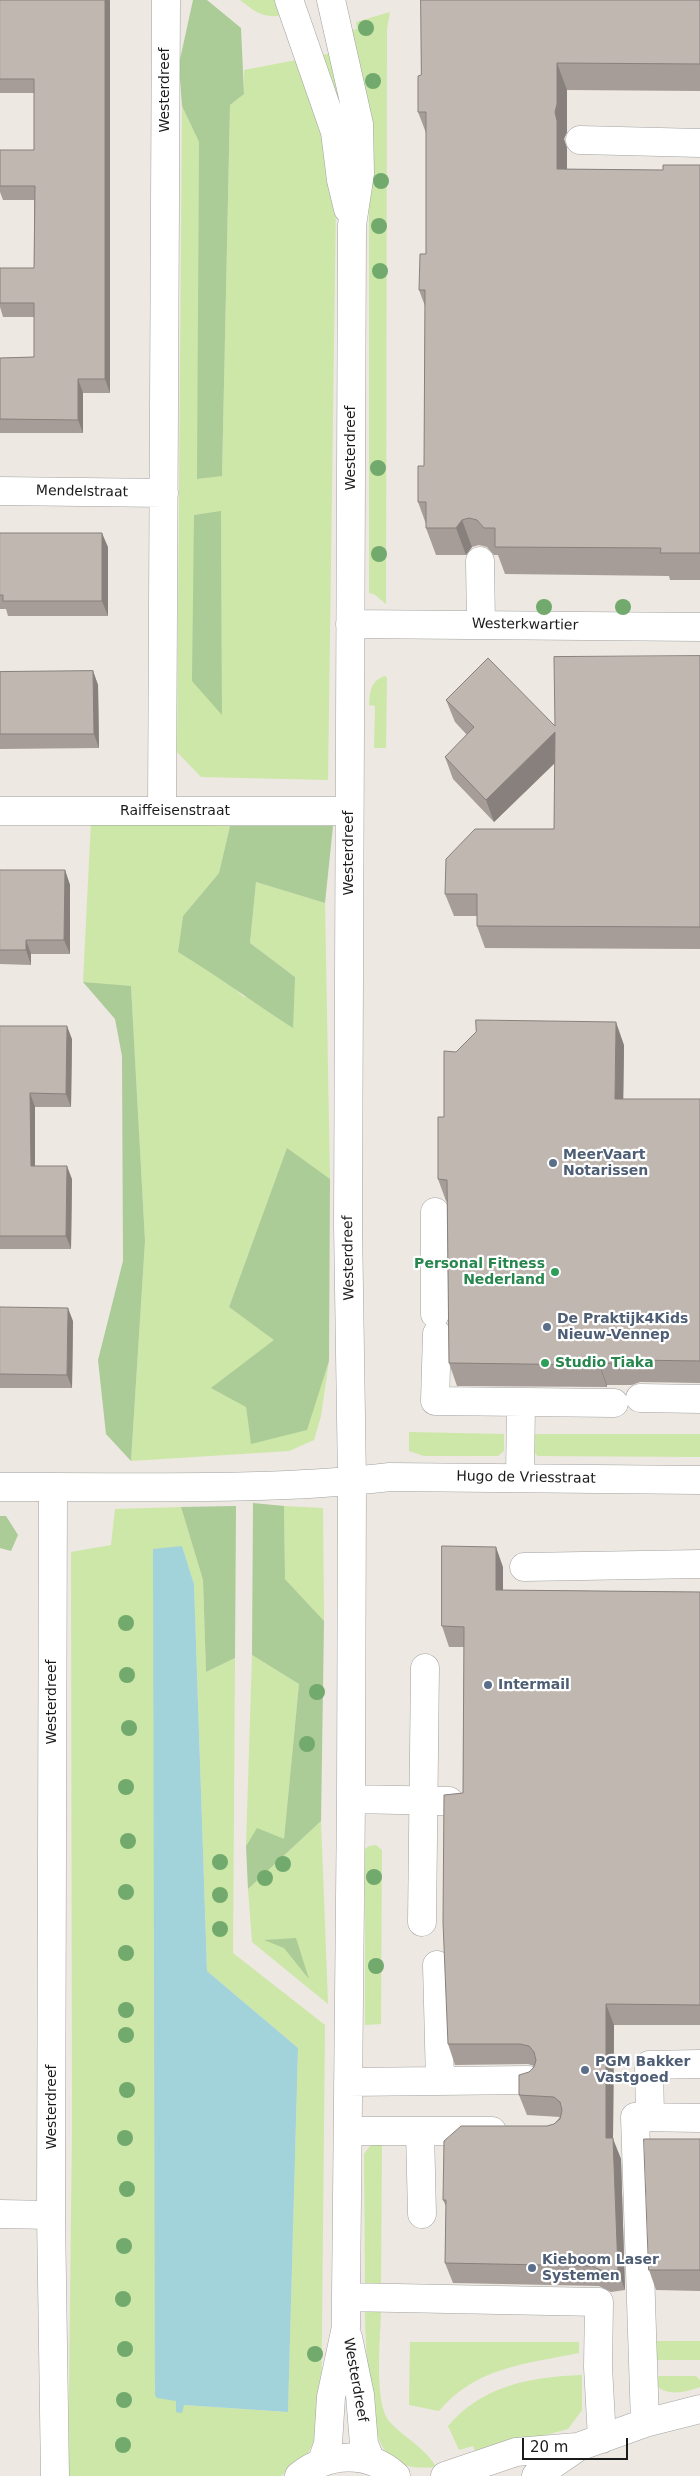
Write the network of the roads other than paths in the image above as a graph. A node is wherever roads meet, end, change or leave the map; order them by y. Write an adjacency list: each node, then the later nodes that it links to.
1 (166, 0): 8 (street, Westerdreef)
2 (289, 0): 6 (street, Westerdreef)
3 (331, 0): 6 (street, Westerdreef)
4 (580, 140): 5 (street)
5 (700, 143)
6 (352, 225): 10 (street, Westerdreef)
7 (0, 491): 8 (street, Mendelstraat)
8 (164, 493): 14 (street, Westerdreef)
9 (480, 561): 11 (street)
10 (350, 624): 11 (street, Westerkwartier); 15 (street, Westerdreef)
11 (481, 624): 12 (street, Westerkwartier)
12 (700, 627)
13 (0, 811): 14 (street, Raiffeisenstraat)
14 (162, 811): 15 (street, Raiffeisenstraat)
15 (349, 811): 21 (street, Westerdreef)
16 (435, 1212): 18 (street)
17 (700, 1399): 18 (street)
18 (521, 1402): 19 (street)
19 (520, 1478): 20 (street, Hugo de Vriesstraat); 21 (street, Hugo de Vriesstraat)
20 (700, 1480)
21 (352, 1481): 23 (street); 27 (street, Westerdreef)
22 (0, 1486): 23 (street)
23 (53, 1487): 42 (street, Westerdreef)
24 (700, 1564): 25 (street)
25 (524, 1567)
26 (425, 1668): 28 (street)
27 (351, 1799): 28 (street); 34 (street, Westerdreef)
28 (436, 1801): 29 (street)
29 (422, 1922)
30 (437, 1965): 33 (street)
31 (700, 2064): 35 (street)
32 (528, 2080): 33 (street)
33 (440, 2081): 34 (street)
34 (348, 2082): 37 (street, Westerdreef)
35 (650, 2117): 36 (street); 46 (street)
36 (700, 2118)
37 (348, 2131): 38 (street); 43 (street, Westerdreef)
38 (420, 2131): 39 (street); 41 (street)
39 (516, 2131)
40 (0, 2214): 42 (street)
41 (422, 2214)
42 (51, 2215): 50 (street, Westerdreef)
43 (346, 2297): 44 (street, Westerdreef); 47 (street)
44 (346, 2327): 48 (street, Westerdreef); 49 (street, Westerdreef)
45 (700, 2409): 46 (street)
46 (645, 2423): 47 (street)
47 (590, 2443): 53 (street); 54 (street)
48 (371, 2460): 49 (street); 52 (street)
49 (322, 2461): 51 (street)
50 (55, 2476)
51 (299, 2476)
52 (396, 2476)
53 (445, 2476)
54 (536, 2476)

